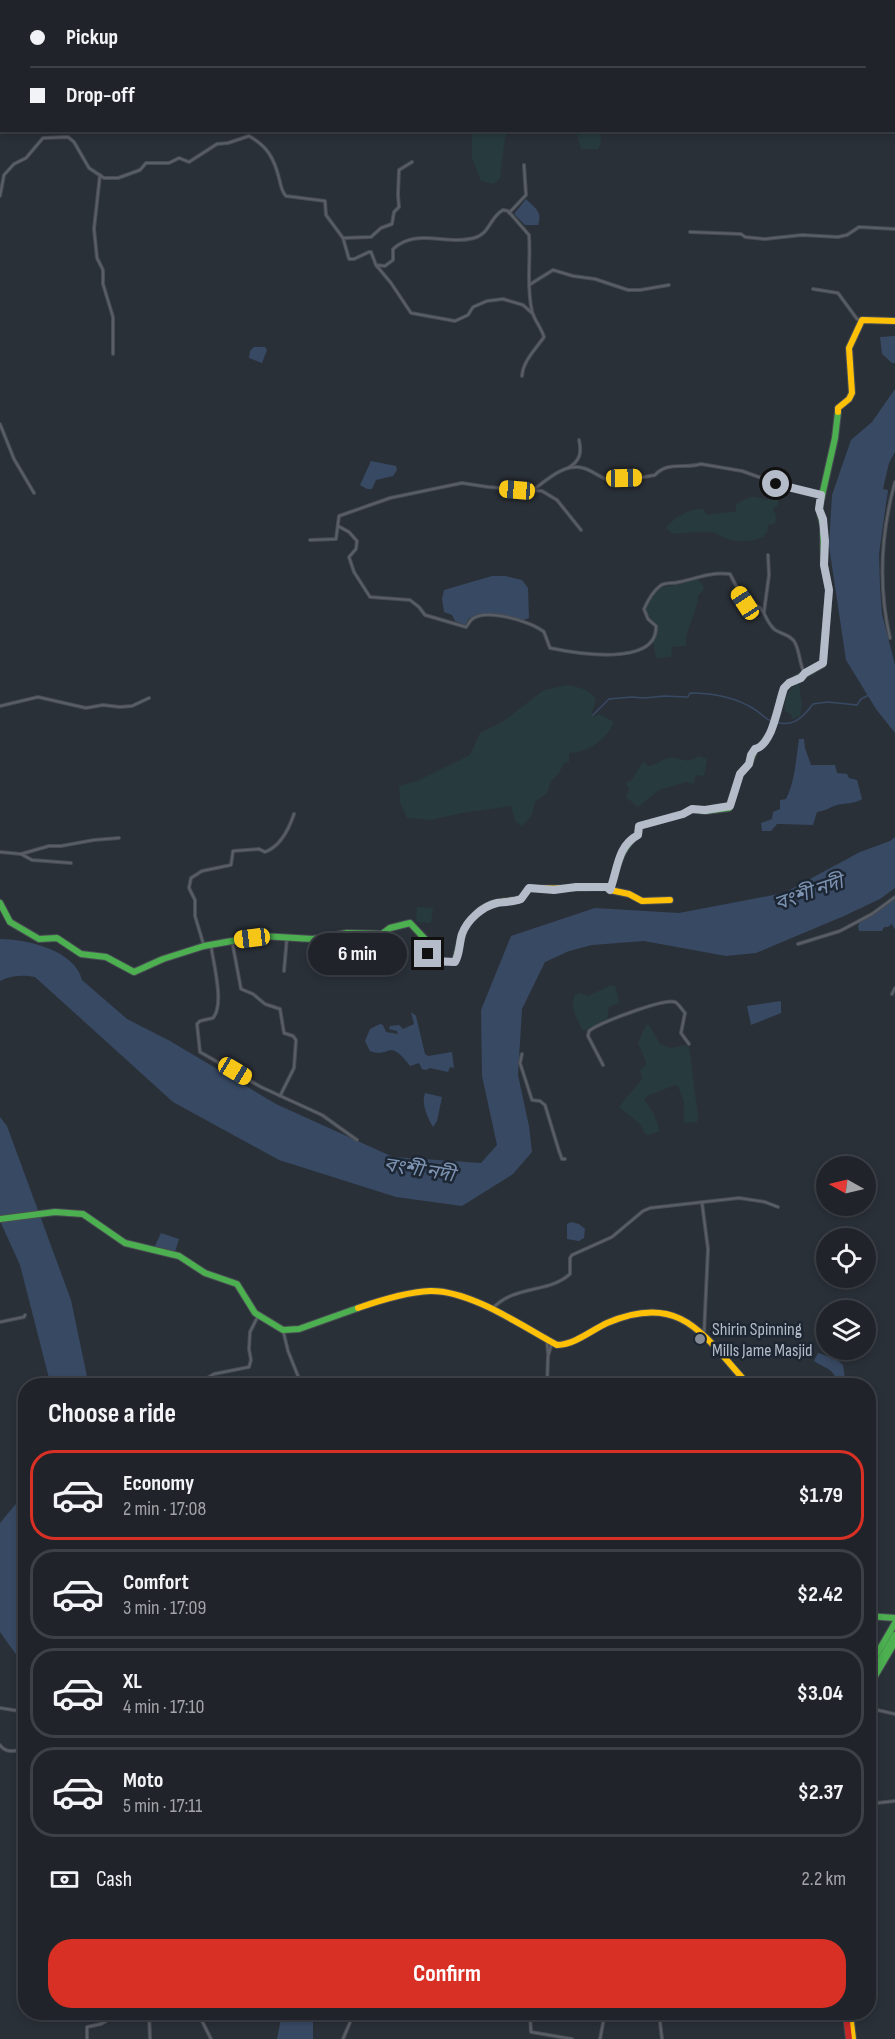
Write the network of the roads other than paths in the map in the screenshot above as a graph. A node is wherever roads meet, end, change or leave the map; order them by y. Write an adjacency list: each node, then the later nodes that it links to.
1 (412, 162): 8 (street)
2 (524, 165): 5 (street)
3 (100, 175): 4 (street); 8 (street); 16 (street)
4 (0, 196)
5 (509, 213): 9 (street); 10 (street)
6 (895, 229): 7 (street)
7 (690, 231)
8 (343, 238): 9 (street)
9 (376, 266): 13 (street)
10 (529, 285): 11 (street); 13 (street)
11 (669, 285)
12 (813, 289): 14 (street)
13 (533, 314): 17 (street)
14 (862, 320): 15 (main road); 24 (main road)
15 (895, 321)
16 (113, 354)
17 (522, 376)
18 (0, 424): 23 (street)
19 (579, 440): 20 (street)
20 (565, 469): 22 (street); 24 (street)
21 (895, 482): 30 (street)
22 (533, 490): 25 (street); 26 (street)
23 (34, 493)
24 (821, 495): 31 (main road)
25 (338, 526): 27 (street); 29 (street)
26 (581, 530)
27 (310, 540)
28 (768, 555): 29 (street)
29 (764, 612): 31 (street)
30 (890, 638)
31 (805, 673): 39 (main road)
32 (149, 698): 33 (street)
33 (0, 706)
34 (294, 814): 47 (street)
35 (119, 838): 37 (street)
36 (0, 852): 37 (street)
37 (21, 854): 38 (street)
38 (70, 863)
39 (610, 890): 41 (main road); 43 (main road)
40 (895, 897): 45 (street)
41 (670, 900)
42 (0, 903): 47 (main road)
43 (287, 937): 44 (main road); 48 (street)
44 (232, 941): 46 (main road); 54 (street)
45 (798, 944)
46 (212, 945): 47 (main road); 54 (street)
47 (204, 946)
48 (284, 971)
49 (895, 988): 50 (street)
50 (892, 994)
51 (689, 1044): 53 (street)
52 (522, 1054): 56 (street)
53 (603, 1065)
54 (280, 1096): 55 (street)
55 (357, 1140)
56 (565, 1159)
57 (702, 1203): 58 (street); 60 (street); 65 (street)
58 (778, 1207)
59 (0, 1220): 62 (main road)
60 (491, 1310): 64 (main road); 66 (main road)
61 (25, 1314): 63 (street)
62 (258, 1316): 64 (main road); 67 (street)
63 (0, 1322)
64 (283, 1330): 68 (street)
65 (704, 1334): 66 (main road); 70 (main road)
66 (550, 1342): 69 (street)
67 (207, 1378)
68 (300, 1378)
69 (547, 1378)
70 (742, 1378)
71 (876, 1617): 72 (main road)
72 (895, 1618)
73 (895, 1623): 77 (main road)
74 (895, 1630): 78 (main road)
75 (895, 1635): 79 (main road)
76 (895, 1642): 80 (main road)
77 (876, 1655)
78 (876, 1661)
79 (876, 1667)
80 (876, 1674)
81 (0, 1707): 82 (street)
82 (18, 1710)
83 (876, 1710): 84 (street)
84 (895, 1714)
85 (0, 1745): 86 (street)
86 (18, 1751)
87 (895, 1801): 88 (street)
88 (876, 1803)
89 (107, 2020): 97 (street)
90 (149, 2020): 98 (street)
91 (202, 2020): 99 (street)
92 (351, 2020): 100 (street)
93 (530, 2020): 101 (street)
94 (604, 2020): 102 (street)
95 (660, 2020): 103 (street)
96 (849, 2020): 104 (main road)
97 (87, 2039)
98 (150, 2039)
99 (211, 2039)
100 (343, 2039)
101 (572, 2039)
102 (600, 2039)
103 (662, 2039)
104 (851, 2039)

